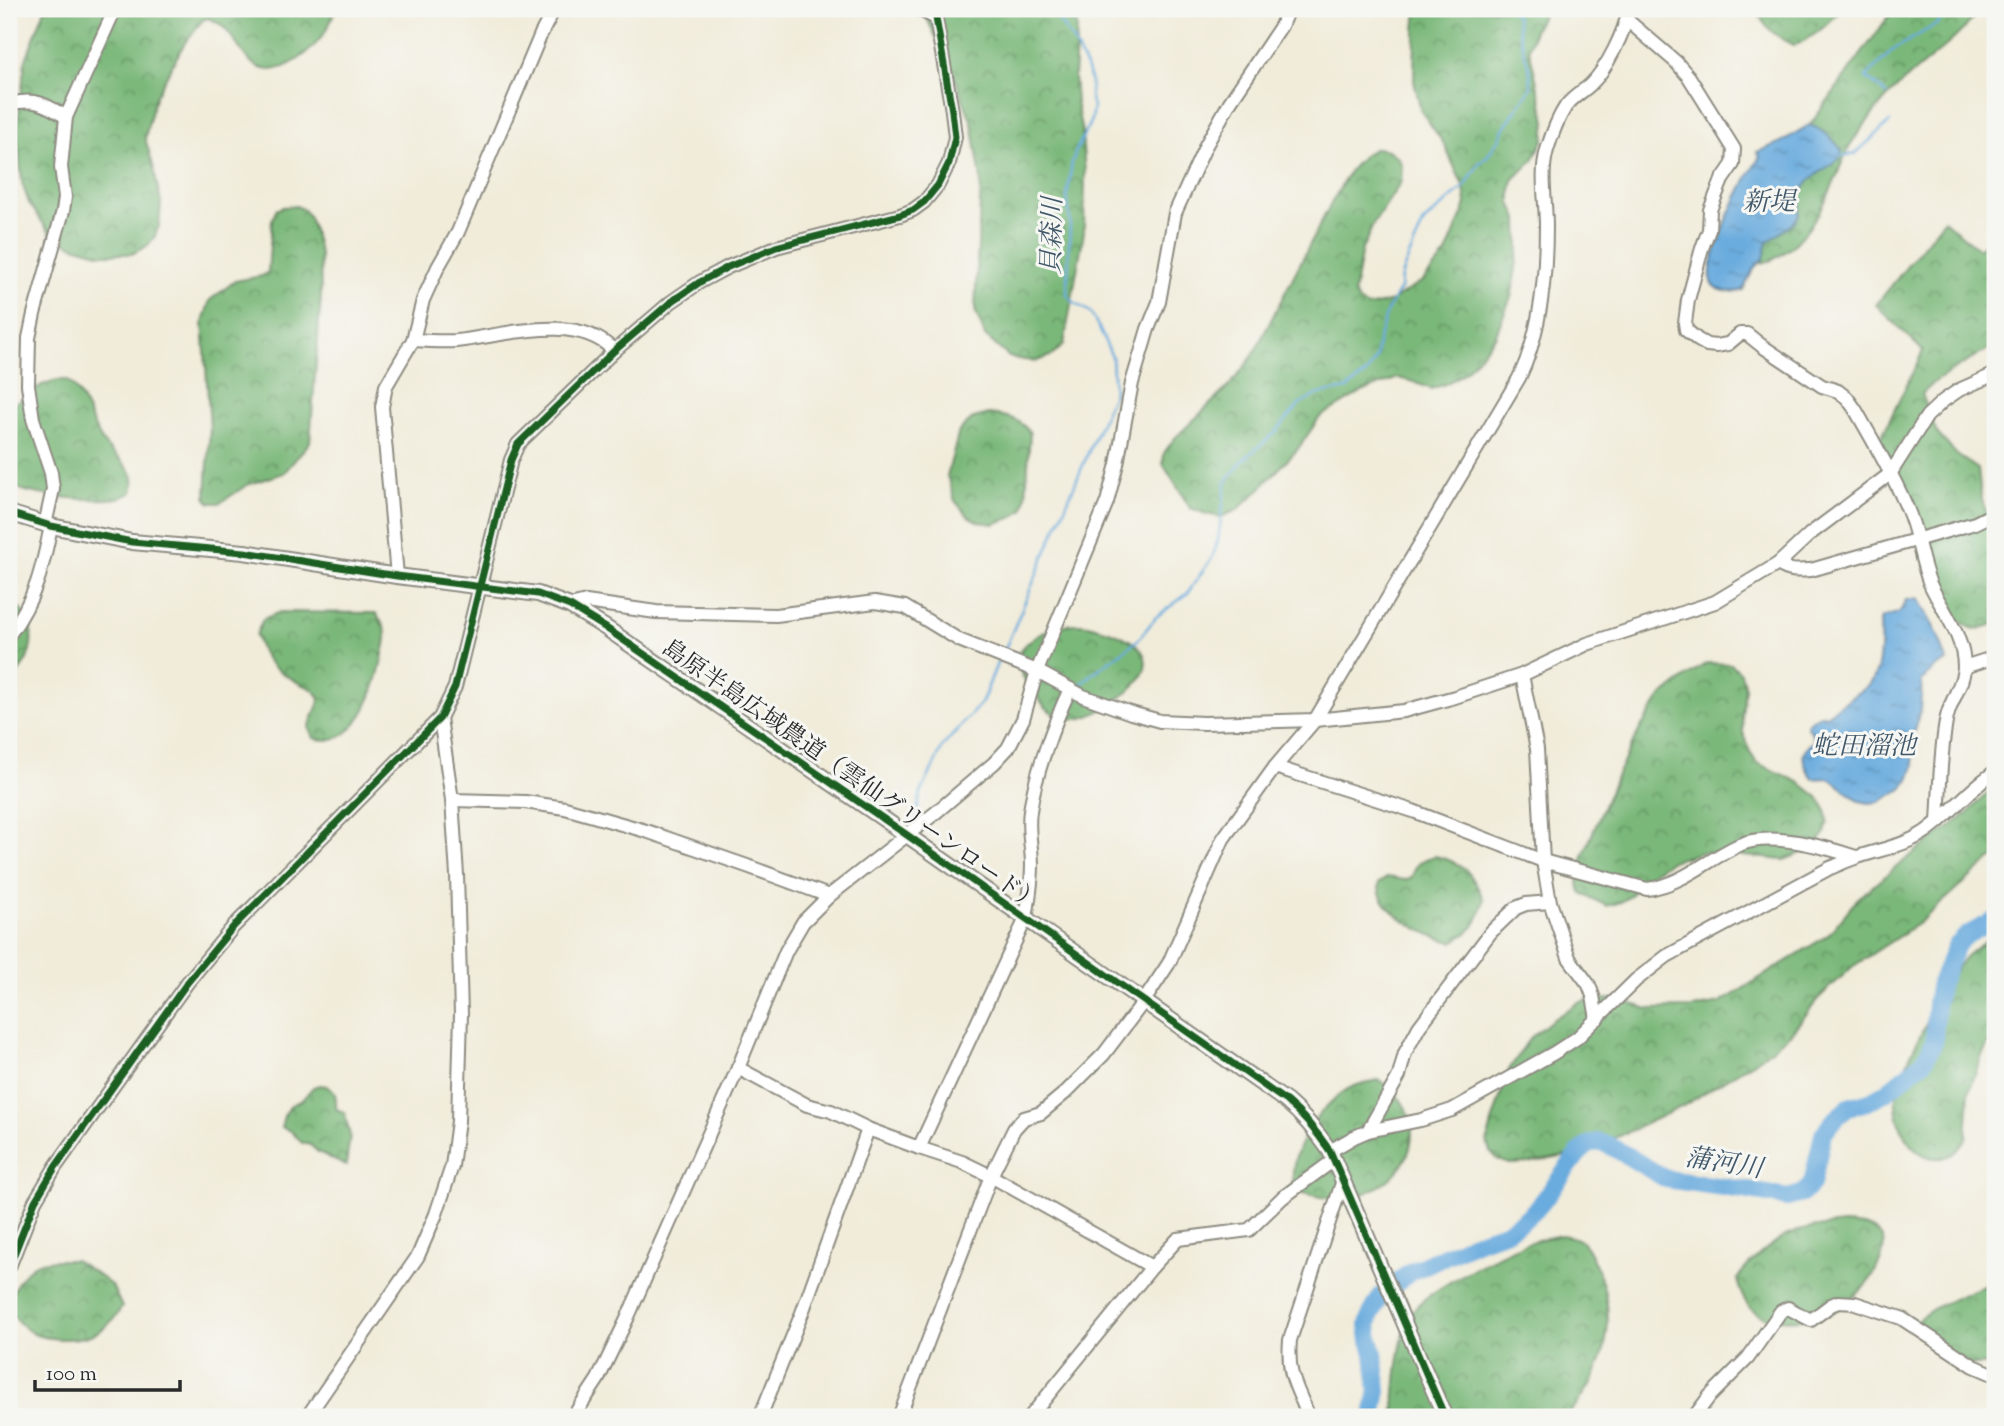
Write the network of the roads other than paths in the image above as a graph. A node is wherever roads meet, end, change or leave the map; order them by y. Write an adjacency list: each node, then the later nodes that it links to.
1 (115, 9): 8 (street)
2 (554, 9): 9 (street)
3 (918, 9): 5 (street)
4 (1289, 9): 24 (street)
5 (936, 13): 10 (street)
6 (1628, 14): 12 (street); 28 (street)
7 (9, 104): 8 (street)
8 (66, 117): 15 (street)
9 (413, 340): 10 (street); 18 (street)
10 (614, 351): 19 (street)
11 (1995, 374): 12 (street)
12 (1890, 474): 16 (street); 17 (street)
13 (9, 513): 15 (street, 島原半島広域農道（雲仙グリーンロード）)
14 (1995, 513): 16 (street)
15 (48, 526): 18 (street, 島原半島広域農道（雲仙グリーンロード）); 21 (street)
16 (1918, 539): 17 (street); 23 (street)
17 (1778, 564): 25 (street)
18 (397, 576): 19 (street, 島原半島広域農道（雲仙グリーンロード）)
19 (480, 586): 20 (street, 島原半島広域農道（雲仙グリーンロード）); 27 (street)
20 (570, 606): 24 (street); 33 (street, 島原半島広域農道（雲仙グリーンロード）)
21 (9, 635)
22 (1995, 657): 23 (street)
23 (1964, 667): 32 (street)
24 (1037, 671): 26 (street); 33 (street)
25 (1522, 674): 28 (street); 35 (street)
26 (1070, 689): 28 (street); 38 (street)
27 (440, 718): 31 (street); 48 (street)
28 (1315, 720): 29 (street)
29 (1275, 767): 35 (street); 39 (street)
30 (1995, 772): 32 (street)
31 (452, 800): 36 (street); 51 (street)
32 (1938, 822): 34 (street)
33 (907, 835): 36 (street); 38 (street, 島原半島広域農道（雲仙グリーンロード）)
34 (1856, 857): 35 (street); 40 (street)
35 (1543, 861): 37 (street)
36 (828, 897): 41 (street)
37 (1550, 902): 40 (street); 43 (street)
38 (1026, 918): 39 (street, 島原半島広域農道（雲仙グリーンロード）); 44 (street)
39 (1144, 1001): 45 (street, 島原半島広域農道（雲仙グリーンロード）); 46 (street)
40 (1597, 1019): 43 (street)
41 (738, 1068): 42 (street); 52 (street)
42 (868, 1129): 44 (street); 53 (street)
43 (1368, 1131): 45 (street)
44 (919, 1148): 46 (street)
45 (1332, 1156): 47 (street, 島原半島広域農道（雲仙グリーンロード）); 49 (street)
46 (991, 1176): 49 (street); 54 (street)
47 (1343, 1180): 56 (street); 57 (street, 島原半島広域農道（雲仙グリーンロード）)
48 (9, 1266)
49 (1152, 1267): 55 (street)
50 (1995, 1375): 58 (street)
51 (307, 1417)
52 (573, 1417)
53 (760, 1417)
54 (900, 1417)
55 (1030, 1417)
56 (1309, 1417)
57 (1445, 1417)
58 (1694, 1417)

